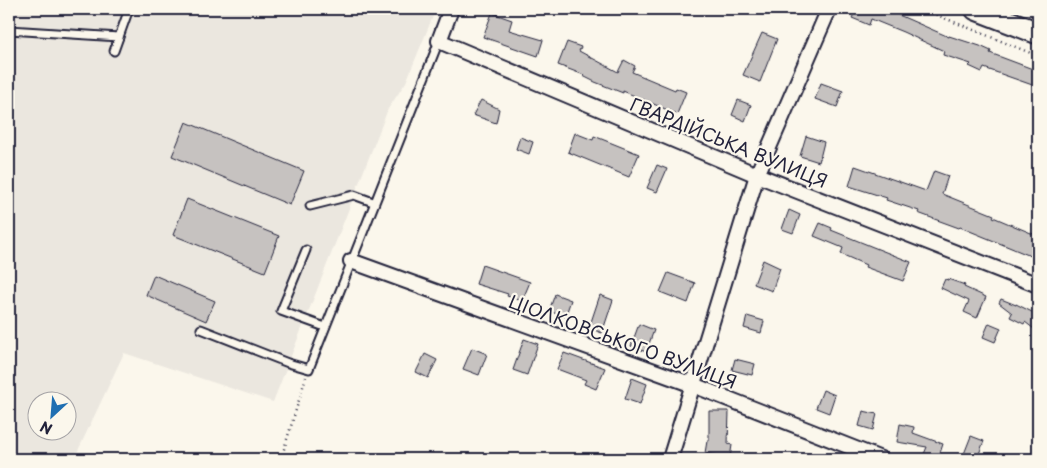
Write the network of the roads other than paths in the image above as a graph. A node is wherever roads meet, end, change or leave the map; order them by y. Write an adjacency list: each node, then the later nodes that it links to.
1 (129, 9): 7 (lane)
2 (451, 9): 8 (street)
3 (829, 9): 10 (street)
4 (976, 9): 6 (main road)
5 (9, 30): 7 (lane)
6 (1038, 33)
7 (119, 37): 9 (lane)
8 (439, 41): 10 (street, ГВАРДІЙСЬКА ВУЛИЦЯ); 11 (lane)
9 (114, 51)
10 (757, 175): 15 (street, ГВАРДІЙСЬКА ВУЛИЦЯ); 18 (street)
11 (373, 202): 12 (lane); 14 (lane)
12 (310, 206)
13 (306, 250): 16 (lane)
14 (351, 261): 16 (lane); 18 (street, ЦІОЛКОВСЬКОГО ВУЛИЦЯ)
15 (1038, 285)
16 (325, 328): 17 (lane)
17 (200, 329)
18 (693, 385): 19 (street); 20 (street, ЦІОЛКОВСЬКОГО ВУЛИЦЯ)
19 (670, 459)
20 (881, 459)

